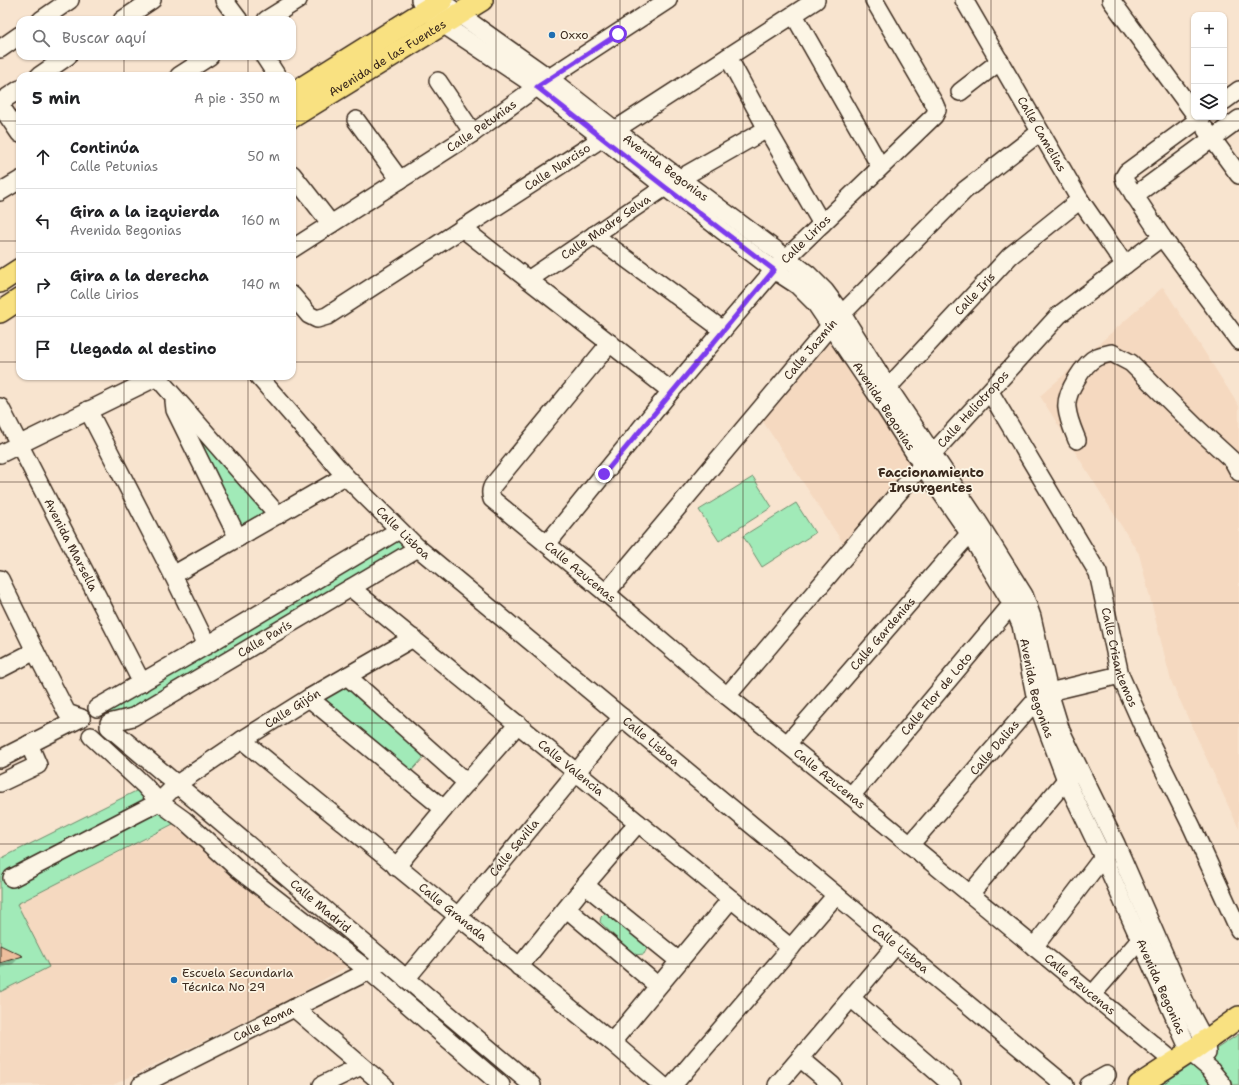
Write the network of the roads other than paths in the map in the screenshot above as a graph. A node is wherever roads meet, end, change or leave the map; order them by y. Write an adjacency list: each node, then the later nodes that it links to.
1 (70, 0): 13 (street)
2 (224, 0): 15 (street)
3 (298, 0): 16 (street)
4 (482, 0): 17 (main road, Avenida de las Fuentes)
5 (668, 0): 29 (street, Calle Petunias)
6 (816, 0): 12 (street, Calle Narciso)
7 (874, 0): 49 (street, Calle Lirios)
8 (964, 0): 24 (street, Calle Camelias)
9 (1111, 0): 38 (street)
10 (144, 2): 14 (street)
11 (434, 2): 17 (street, Avenida Begonias); 37 (main road, Avenida de las Fuentes)
12 (794, 15): 20 (street, Calle Narciso); 49 (street)
13 (47, 16)
14 (127, 16)
15 (236, 16)
16 (272, 16)
17 (452, 20): 29 (street, Avenida Begonias); 36 (main road, Avenida de las Fuentes)
18 (16, 38): 19 (street)
19 (0, 49)
20 (728, 57): 44 (street); 47 (street, Calle Narciso)
21 (62, 60): 25 (street)
22 (204, 60): 26 (street)
23 (267, 60): 27 (street)
24 (1000, 61): 32 (street); 45 (street, Calle Camelias)
25 (45, 72)
26 (186, 72)
27 (274, 72)
28 (438, 81): 46 (street)
29 (543, 83): 46 (street, Calle Petunias); 47 (street, Avenida Begonias)
30 (1239, 90): 33 (street)
31 (16, 92): 34 (street)
32 (960, 92)
33 (1227, 99)
34 (0, 102)
35 (0, 105): 43 (street)
36 (296, 105)
37 (296, 105)
38 (1191, 108)
39 (1239, 119): 48 (street)
40 (356, 120): 52 (street)
41 (1194, 120): 56 (street)
42 (1200, 120): 48 (street)
43 (16, 128)
44 (767, 129): 54 (street, Calle Madre Selva); 59 (street)
45 (1040, 132): 57 (street, Calle Camelias); 72 (street, Calle Jazmín)
46 (473, 133): 52 (street, Calle Petunias)
47 (608, 134): 54 (street, Avenida Begonias); 60 (street, Calle Narciso)
48 (1212, 139): 50 (street); 56 (street)
49 (880, 166): 59 (street, Calle Lirios)
50 (1239, 175)
51 (296, 179): 58 (street)
52 (400, 180): 58 (street, Calle Petunias)
53 (16, 182): 55 (street)
54 (672, 183): 61 (street, Calle Madre Selva); 64 (street, Avenida Begonias)
55 (0, 192)
56 (1134, 196): 62 (street)
57 (1080, 200): 65 (street, Calle Camelias); 80 (street, Calle Iris)
58 (331, 224): 63 (street, Calle Petunias)
59 (822, 224): 64 (street, Calle Lirios)
60 (462, 228): 67 (street); 70 (street, Calle Narciso)
61 (594, 235): 67 (street, Calle Madre Selva); 73 (street)
62 (1162, 237): 65 (street, Calle Heliotropos); 74 (street)
63 (296, 246)
64 (780, 264): 72 (street, Avenida Begonias); 73 (street, Calle Lirios)
65 (1125, 264): 81 (street, Calle Heliotropos)
66 (16, 272): 68 (main road)
67 (528, 280): 75 (street)
68 (0, 282)
69 (16, 302): 71 (main road)
70 (296, 303)
71 (0, 312)
72 (836, 320): 80 (street, Avenida Begonias); 100 (street, Calle Jazmín)
73 (723, 330): 79 (street, Calle Lirios)
74 (1239, 340)
75 (610, 343): 79 (street); 95 (street, Calle Azucenas)
76 (150, 380): 84 (street)
77 (161, 380): 82 (street)
78 (261, 380): 90 (street, Calle Lisboa)
79 (671, 391): 95 (street, Calle Lirios)
80 (883, 392): 88 (street, Avenida Begonias)
81 (990, 392): 88 (street, Calle Heliotropos); 106 (street, Calle Crisantemos)
82 (173, 395): 91 (street); 94 (street)
83 (0, 407): 86 (street, Avenida Marsella)
84 (88, 410): 86 (street); 97 (street)
85 (1077, 440): 89 (street)
86 (20, 444): 87 (street); 108 (street, Avenida Marsella)
87 (0, 454)
88 (927, 459): 92 (street, Avenida Begonias); 109 (street, Calle Heliotropos)
89 (1239, 472)
90 (345, 476): 91 (street); 93 (street, Calle Lisboa)
91 (278, 514): 94 (street)
92 (974, 528): 101 (street, Avenida Begonias); 120 (street, Calle Gardenias)
93 (399, 530): 96 (street, Calle Lisboa); 103 (street, Calle París)
94 (238, 538): 97 (street)
95 (546, 544): 100 (street, Calle Azucenas)
96 (418, 548): 99 (street, Calle París); 113 (street, Calle Lisboa)
97 (173, 575): 103 (street)
98 (0, 580): 104 (street)
99 (351, 588): 102 (street, Calle Valencia); 116 (street, Calle París)
100 (606, 593): 109 (street, Calle Azucenas)
101 (1018, 599): 110 (street, Avenida Begonias); 128 (street, Calle Flor de Loto)
102 (413, 638): 107 (street, Calle Gijón); 115 (street, Calle Valencia)
103 (207, 645): 108 (street, Calle París)
104 (35, 651): 105 (street); 114 (street)
105 (0, 669)
106 (1120, 675): 110 (street); 144 (street, Calle Crisantemos)
107 (347, 676): 111 (street, Calle Gijón); 125 (street)
108 (142, 683): 112 (street, Calle París)
109 (727, 696): 120 (street, Calle Azucenas)
110 (1042, 696): 122 (street, Avenida Begonias); 124 (street, Avenida Begonias); 133 (street, Calle Dalias)
111 (309, 698): 118 (street, Calle Gijón); 130 (street)
112 (97, 708): 114 (street); 116 (street)
113 (622, 717): 123 (street, Calle Sevilla); 139 (street, Calle Lisboa)
114 (81, 718): 117 (street); 119 (street)
115 (518, 724): 123 (street, Calle Valencia); 125 (street)
116 (109, 725): 117 (street); 127 (street, Calle Madrid)
117 (91, 736): 129 (street, Calle Madrid)
118 (242, 740): 127 (street, Calle Gijón); 135 (street, Calle Granada)
119 (29, 744): 121 (street); 126 (street)
120 (787, 744): 128 (street, Calle Azucenas)
121 (0, 759)
122 (1079, 769): 124 (street); 132 (street, Avenida Begonias)
123 (577, 772): 131 (street, Calle Valencia); 142 (street, Calle Sevilla)
124 (1066, 780): 134 (street, Avenida Begonias); 138 (street)
125 (468, 783): 130 (street)
126 (0, 784)
127 (177, 784): 129 (street, Calle Gijón); 149 (street, Calle Madrid)
128 (851, 796): 133 (street, Calle Azucenas)
129 (159, 802): 136 (street, Calle Gijón); 152 (street, Calle Madrid)
130 (444, 809): 135 (street)
131 (638, 823): 137 (street); 140 (street, Calle Valencia)
132 (1116, 844): 134 (street); 143 (street, Avenida Begonias)
133 (910, 845): 138 (street, Calle Azucenas)
134 (1103, 857): 145 (street, Avenida Begonias); 147 (street)
135 (396, 867): 142 (street, Calle Granada)
136 (12, 878)
137 (585, 885): 141 (street); 150 (street)
138 (970, 894): 147 (street, Calle Azucenas)
139 (836, 895): 146 (street, Calle Lisboa); 148 (street)
140 (730, 899): 148 (street, Calle Valencia); 150 (street)
141 (567, 909): 151 (street); 154 (street)
142 (458, 917): 151 (street, Calle Granada); 153 (street, Calle Sevilla)
143 (1152, 928): 145 (street); 160 (street, Avenida Begonias)
144 (1239, 930)
145 (1139, 941): 155 (street); 160 (street, Avenida Begonias)
146 (896, 945): 156 (street); 174 (street, Calle Lisboa)
147 (1034, 946): 155 (street, Calle Azucenas)
148 (790, 948): 170 (street)
149 (382, 959): 152 (street, Calle Roma); 153 (street, Calle Madrid)
150 (680, 961): 154 (street)
151 (519, 967): 159 (street, Calle Granada)
152 (369, 972): 157 (street, Calle Roma); 167 (street, Calle Madrid)
153 (406, 980): 168 (street, Calle Madrid)
154 (658, 986): 159 (street)
155 (1092, 995): 160 (street, Calle Azucenas)
156 (851, 998): 161 (street); 173 (street)
157 (294, 1008): 162 (street); 164 (street, Calle Roma)
158 (1239, 1018): 160 (main road)
159 (612, 1042): 169 (street, Calle Granada)
160 (1190, 1052): 176 (main road); 177 (street)
161 (800, 1058): 171 (street); 172 (street)
162 (361, 1066): 165 (street); 166 (street)
163 (1106, 1074): 175 (street)
164 (141, 1085)
165 (322, 1085)
166 (384, 1085)
167 (501, 1085)
168 (532, 1085)
169 (662, 1085)
170 (673, 1085)
171 (777, 1085)
172 (832, 1085)
173 (952, 1085)
174 (1065, 1085)
175 (1089, 1085)
176 (1138, 1085)
177 (1223, 1085)

